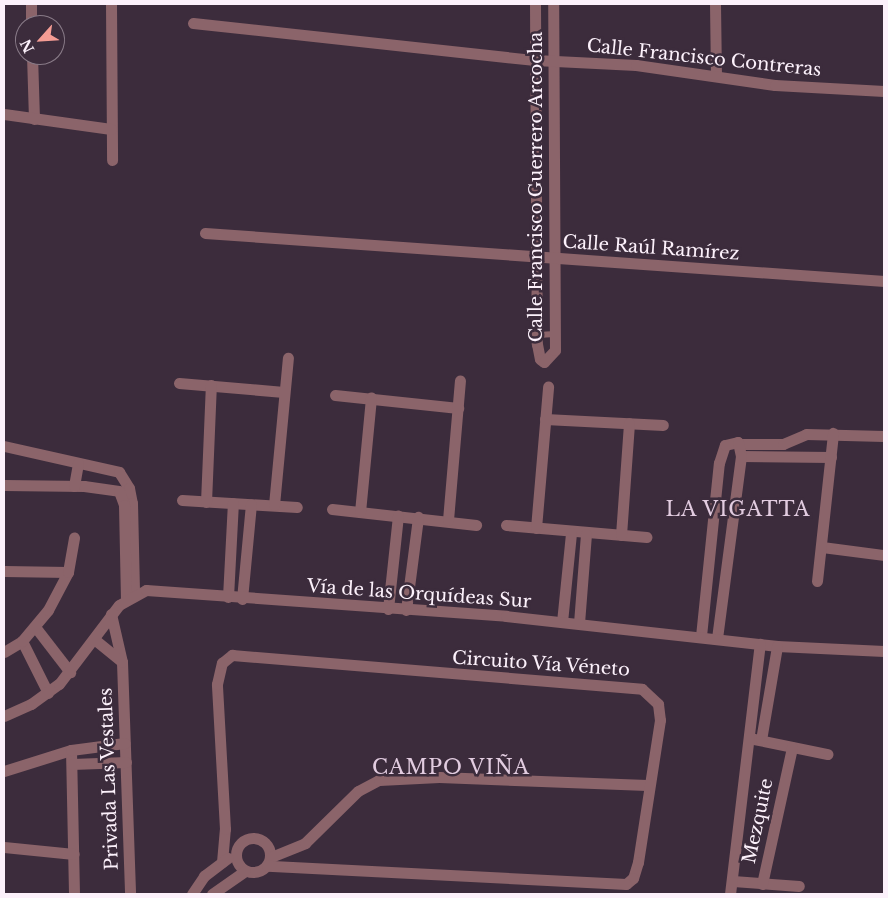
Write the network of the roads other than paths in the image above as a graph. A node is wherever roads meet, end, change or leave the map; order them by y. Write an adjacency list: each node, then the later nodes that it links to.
1 (111, 4): 13 (street)
2 (535, 4): 6 (street, Calle Francisco Guerrero Arcocha)
3 (553, 4): 7 (street, Calle Francisco Guerrero Arcocha)
4 (715, 4): 9 (street)
5 (193, 23): 6 (street, Calle Francisco Contreras)
6 (535, 60): 7 (street, Calle Francisco Contreras); 16 (street, Calle Francisco Guerrero Arcocha)
7 (553, 61): 9 (street, Calle Francisco Contreras); 17 (street, Calle Francisco Guerrero Arcocha)
8 (32, 65): 12 (street)
9 (716, 75): 10 (street, Calle Francisco Contreras)
10 (884, 91)
11 (4, 114): 12 (street)
12 (34, 119): 13 (street)
13 (111, 129): 14 (street)
14 (112, 160)
15 (205, 233): 16 (street, Calle Raúl Ramírez)
16 (539, 257): 17 (street, Calle Raúl Ramírez); 20 (street, Calle Francisco Guerrero Arcocha)
17 (556, 259): 18 (street, Calle Raúl Ramírez); 19 (street, Calle Francisco Guerrero Arcocha)
18 (884, 281)
19 (555, 334): 20 (lane); 20 (street, Calle Francisco Guerrero Arcocha)
20 (538, 335)
21 (288, 358): 26 (street)
22 (460, 381): 29 (street)
23 (179, 383): 24 (street)
24 (211, 385): 26 (street); 42 (street)
25 (548, 387): 30 (street)
26 (284, 392): 46 (street)
27 (335, 395): 28 (street)
28 (371, 398): 29 (street); 49 (street)
29 (458, 408): 52 (street)
30 (545, 419): 31 (street); 55 (street)
31 (629, 423): 32 (street); 58 (street)
32 (663, 425)
33 (833, 433): 34 (street); 36 (street); 37 (street)
34 (884, 436)
35 (4, 446): 38 (street)
36 (741, 450): 37 (street); 75 (street); 76 (street)
37 (831, 457): 61 (street)
38 (78, 463): 40 (street); 44 (street)
39 (4, 485): 40 (street)
40 (74, 486): 44 (street)
41 (182, 500): 42 (street)
42 (206, 502): 43 (street)
43 (233, 503): 45 (street); 67 (street)
44 (128, 504): 66 (street)
45 (251, 504): 46 (street); 68 (street)
46 (274, 505): 47 (street)
47 (297, 507)
48 (332, 510): 49 (street)
49 (360, 512): 50 (street)
50 (398, 516): 51 (street); 69 (street)
51 (418, 517): 52 (street); 70 (street)
52 (448, 520): 53 (street)
53 (476, 525)
54 (506, 525): 55 (street)
55 (536, 528): 56 (street)
56 (571, 533): 57 (street); 72 (street)
57 (586, 534): 58 (street); 73 (street)
58 (621, 535): 59 (street)
59 (646, 537)
60 (74, 538): 64 (street)
61 (822, 547): 62 (street); 65 (street)
62 (884, 555)
63 (4, 571): 64 (street)
64 (68, 572): 74 (street)
65 (817, 580)
66 (130, 596): 67 (street, Vía de las Orquídeas Sur); 71 (street)
67 (228, 597): 68 (street, Vía de las Orquídeas Sur)
68 (242, 599): 69 (street, Vía de las Orquídeas Sur)
69 (388, 609): 70 (street, Vía de las Orquídeas Sur)
70 (406, 610): 72 (street, Vía de las Orquídeas Sur)
71 (111, 614): 77 (street); 83 (street, Privada Las Vestales)
72 (562, 622): 73 (street, Vía de las Orquídeas Sur)
73 (579, 623): 75 (street, Vía de las Orquídeas Sur)
74 (36, 628): 78 (street); 84 (street)
75 (700, 636): 76 (street, Vía de las Orquídeas Sur)
76 (717, 638): 79 (street, Vía de las Orquídeas Sur)
77 (94, 639): 83 (street, Privada Las Vestales); 84 (street)
78 (22, 641): 81 (street); 85 (street)
79 (760, 644): 80 (street, Vía de las Orquídeas Sur); 87 (street, Mezquite)
80 (777, 646): 82 (street, Vía de las Orquídeas Sur); 87 (street, Mezquite)
81 (4, 652)
82 (884, 652)
83 (122, 662): 88 (street, Privada Las Vestales)
84 (70, 672): 85 (street)
85 (48, 693): 86 (street)
86 (4, 716)
87 (755, 739): 89 (street); 102 (street, Mezquite)
88 (125, 743): 90 (street); 92 (street, Privada Las Vestales)
89 (792, 747): 91 (street); 103 (street, Mezquite)
90 (71, 750): 93 (street); 94 (street)
91 (827, 754)
92 (126, 762): 93 (street); 106 (street, Privada Las Vestales)
93 (72, 764): 97 (street)
94 (4, 771)
95 (647, 785): 99 (street); 99 (street, Circuito Vía Véneto); 100 (street, Circuito Vía Véneto)
96 (4, 847): 97 (street)
97 (74, 854): 105 (street)
98 (236, 854): 99 (street); 100 (street); 101 (street)
99 (269, 861): 101 (street)
100 (222, 862): 107 (street)
101 (245, 871): 108 (street)
102 (733, 881): 103 (street, Mezquite); 109 (street)
103 (762, 884): 104 (street)
104 (799, 886)
105 (74, 892)
106 (130, 894)
107 (192, 894)
108 (212, 894)
109 (730, 894)

